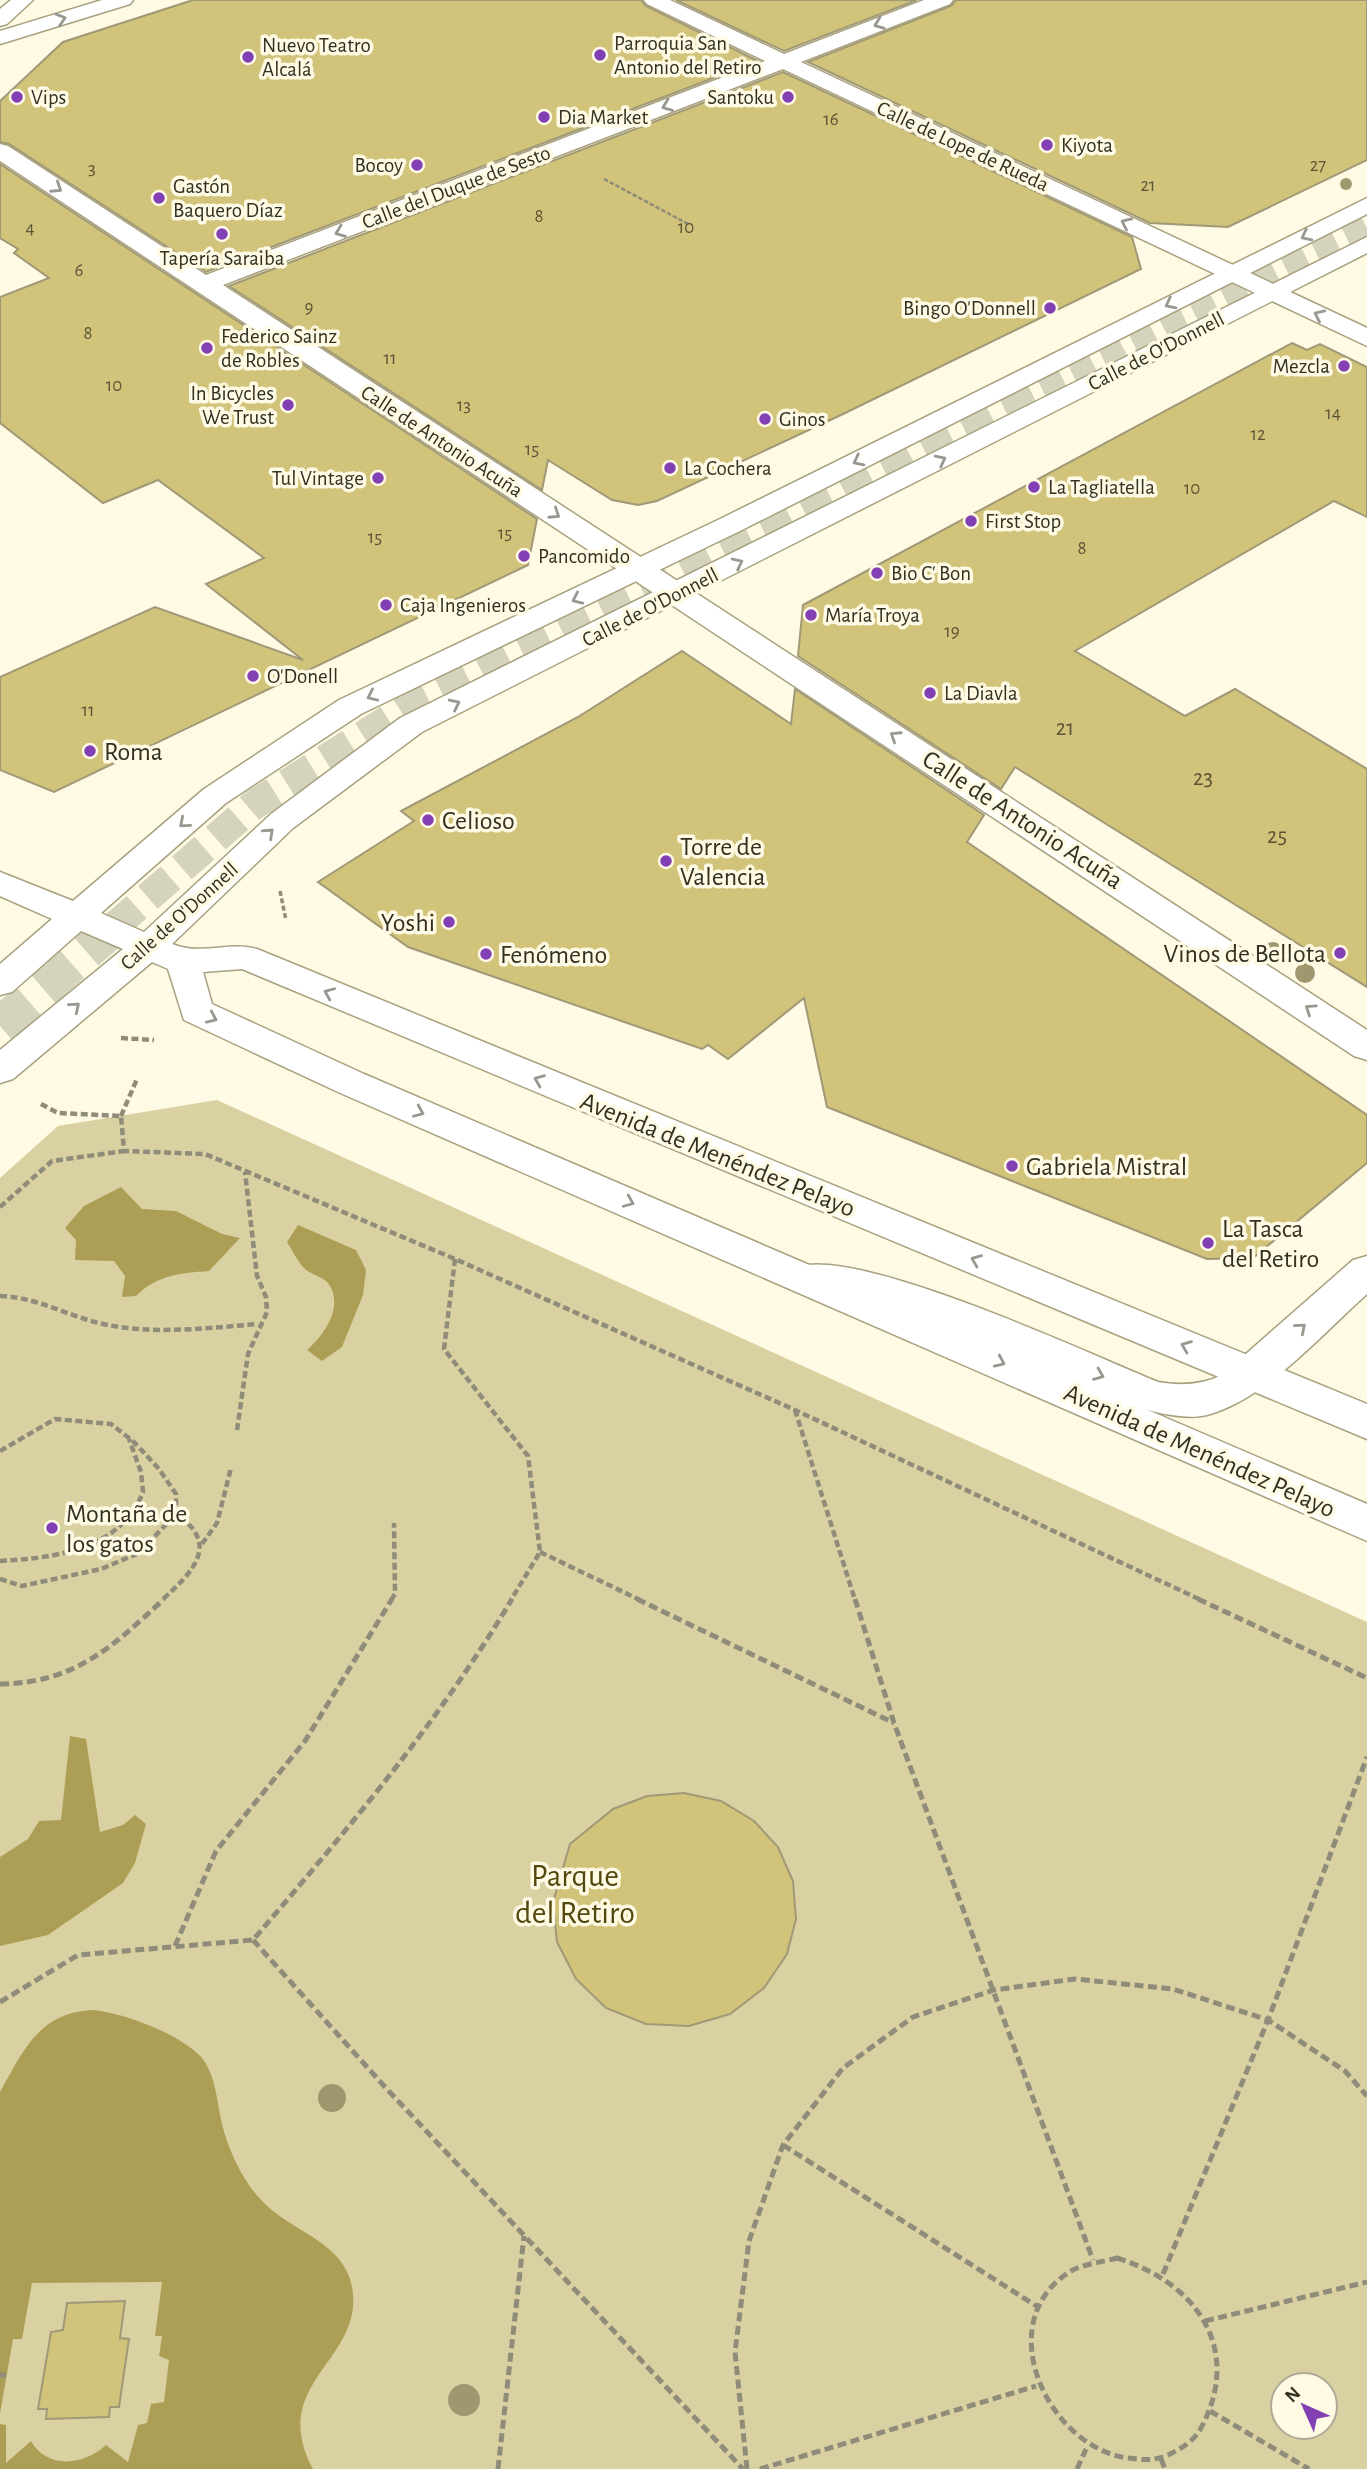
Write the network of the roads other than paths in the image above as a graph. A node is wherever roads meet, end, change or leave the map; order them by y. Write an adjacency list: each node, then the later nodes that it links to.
1 (23, 0): 5 (main road)
2 (123, 0): 6 (main road, one-way to 2)
3 (654, 0): 7 (main road, Calle de Lope de Rueda)
4 (943, 0): 7 (main road, Calle del Duque de Sesto, one-way to 7)
5 (0, 20)
6 (0, 38)
7 (784, 61): 11 (main road, Calle de Lope de Rueda, one-way to 7); 12 (main road, Calle del Duque de Sesto, one-way to 12)
8 (0, 151): 12 (main road, Calle de Antonio Acuña, one-way to 12)
9 (1367, 205): 11 (main road, Calle de O'Donnell, one-way to 11)
10 (1367, 244): 13 (main road, Calle de O'Donnell)
11 (1231, 274): 13 (main road, Calle de Lope de Rueda); 15 (main road, Calle de O'Donnell, one-way to 15)
12 (204, 284): 15 (main road, Calle de Antonio Acuña, one-way to 15)
13 (1271, 293): 14 (main road, Calle de Lope de Rueda, one-way to 13); 16 (main road, Calle de O'Donnell, one-way to 13)
14 (1367, 338)
15 (639, 569): 16 (main road, Calle de Antonio Acuña); 18 (main road, Calle de O'Donnell, one-way to 18)
16 (677, 593): 19 (main road, Calle de O'Donnell, one-way to 16); 22 (main road, Calle de Antonio Acuña, one-way to 16)
17 (0, 883): 18 (main road, Avenida de Menéndez Pelayo)
18 (76, 916): 19 (main road, Avenida de Menéndez Pelayo); 21 (main road, Calle de O'Donnell)
19 (148, 947): 20 (main road, Avenida de Menéndez Pelayo); 23 (main road, Calle de O'Donnell, one-way to 19)
20 (183, 962): 25 (main road, Avenida de Menéndez Pelayo, one-way to 25); 26 (main road, Avenida de Menéndez Pelayo, one-way to 20)
21 (0, 983)
22 (1367, 1047)
23 (0, 1070)
24 (1367, 1271): 26 (main road, one-way to 24)
25 (803, 1276): 26 (main road, Avenida de Menéndez Pelayo, one-way to 26); 28 (main road, Avenida de Menéndez Pelayo, one-way to 28)
26 (1249, 1372): 27 (main road, Avenida de Menéndez Pelayo)
27 (1367, 1422)
28 (1367, 1523)

